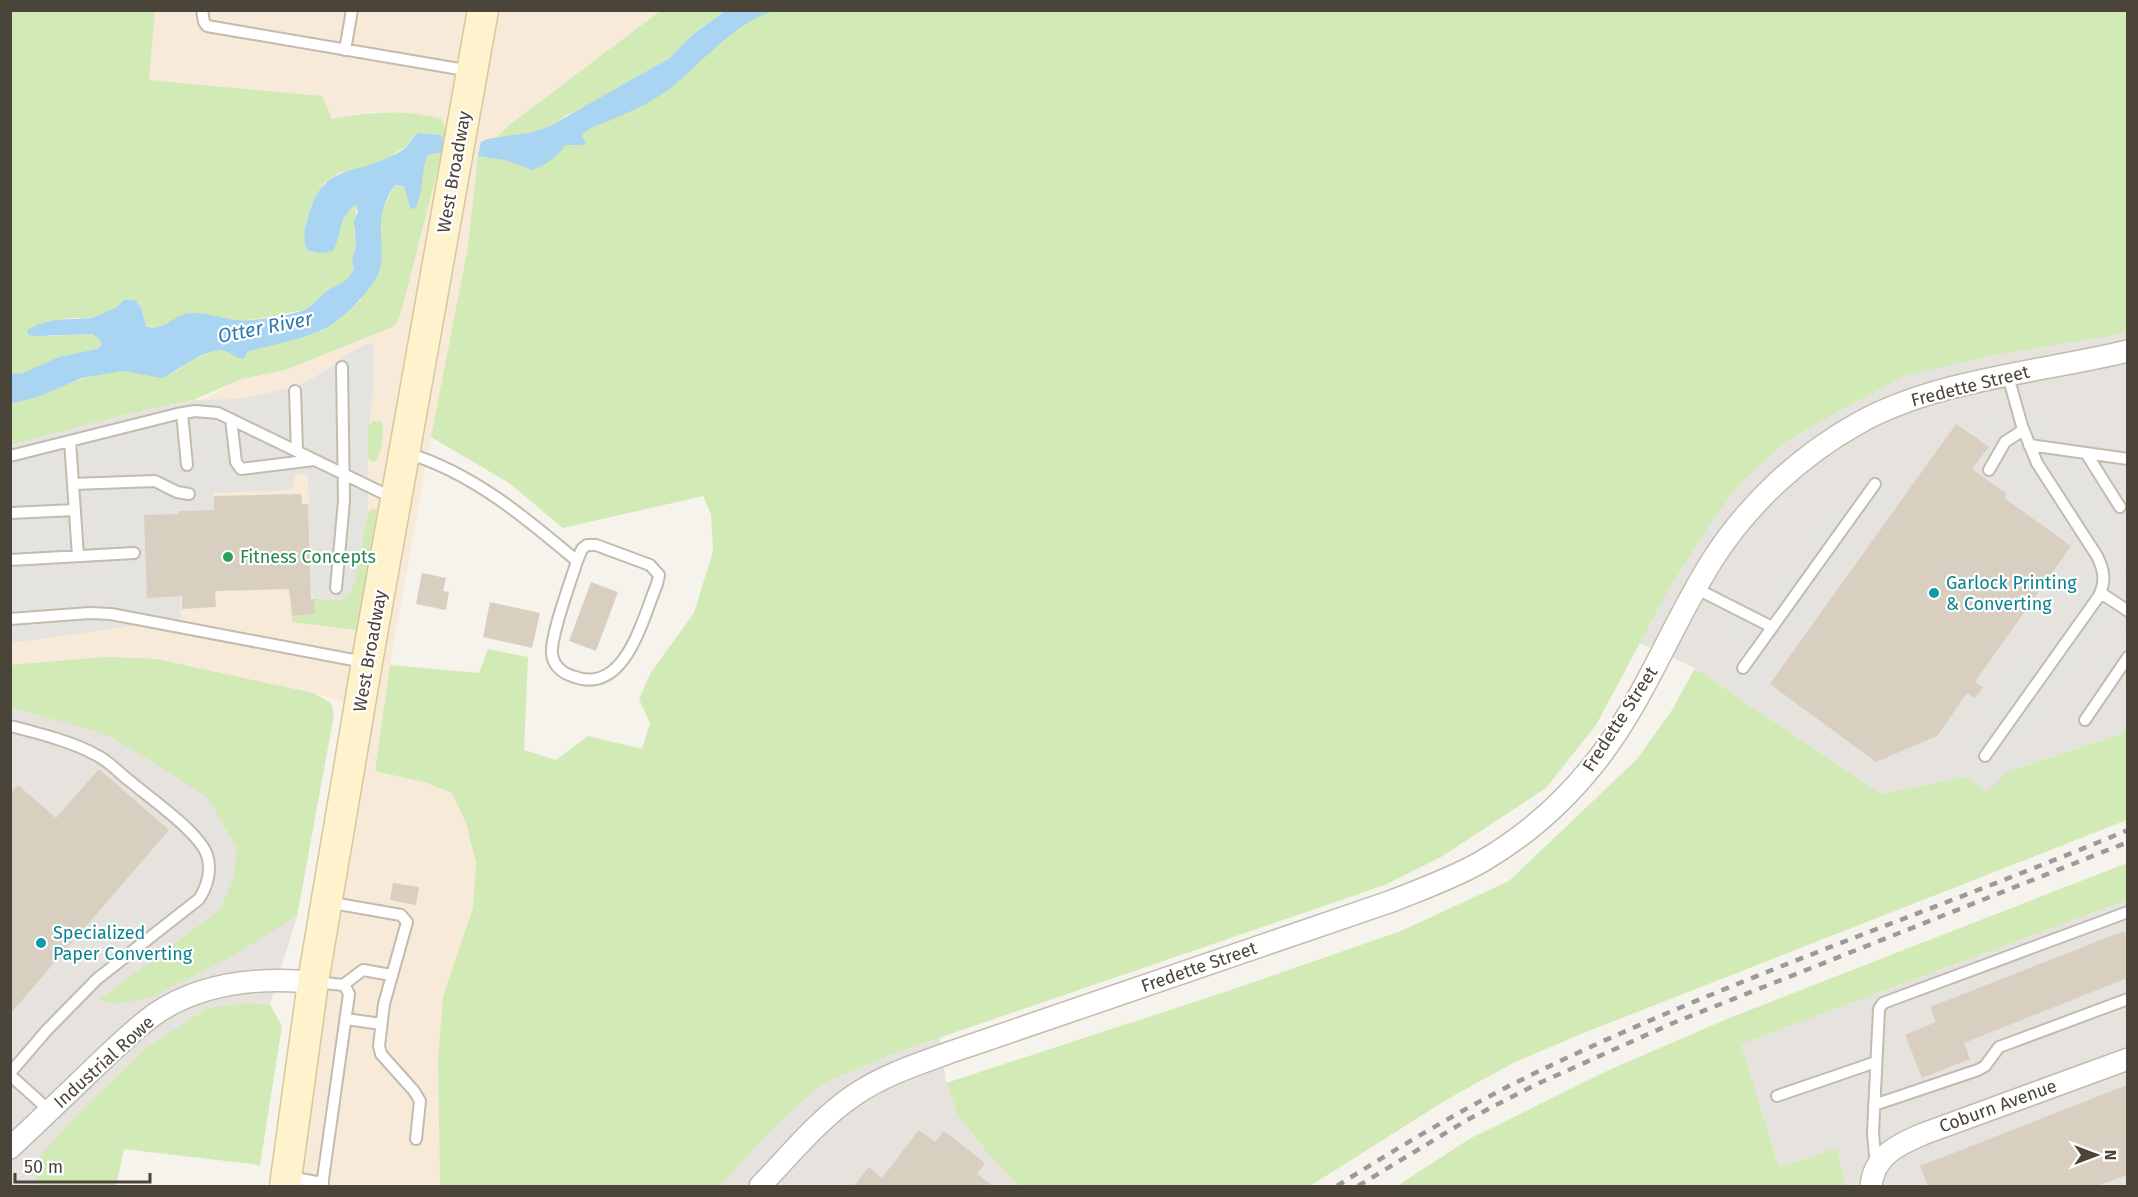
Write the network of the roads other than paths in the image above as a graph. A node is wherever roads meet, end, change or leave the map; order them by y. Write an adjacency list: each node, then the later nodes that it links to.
1 (202, 10): 4 (lane)
2 (352, 10): 4 (lane)
3 (483, 10): 5 (main road, West Broadway)
4 (345, 50): 5 (lane)
5 (472, 71): 16 (main road, West Broadway)
6 (2127, 351): 8 (street, Fredette Street)
7 (342, 367): 23 (lane)
8 (2008, 376): 12 (lane); 36 (street, Fredette Street)
9 (295, 391): 15 (lane)
10 (182, 414): 11 (lane); 13 (lane); 21 (lane)
11 (231, 419): 15 (lane); 20 (lane)
12 (2023, 430): 14 (lane); 22 (lane)
13 (70, 441): 18 (lane); 24 (lane)
14 (2029, 445): 17 (lane); 37 (lane)
15 (297, 451): 20 (lane)
16 (404, 452): 27 (main road, West Broadway); 34 (lane)
17 (2086, 453): 19 (lane); 28 (lane)
18 (10, 456)
19 (2127, 459)
20 (314, 460): 23 (lane)
21 (187, 465)
22 (1989, 470)
23 (345, 475): 27 (lane); 35 (lane)
24 (73, 484): 26 (lane); 29 (lane)
25 (1875, 484): 40 (lane)
26 (189, 494)
27 (396, 500): 42 (main road, West Broadway)
28 (2120, 507)
29 (75, 510): 30 (lane); 32 (lane)
30 (10, 513)
31 (134, 553): 32 (lane)
32 (78, 556): 33 (lane)
33 (10, 560)
34 (577, 561): 34 (lane)
35 (336, 588)
36 (1697, 589): 40 (lane); 66 (street, Fredette Street)
37 (2101, 593): 38 (lane); 46 (lane)
38 (2127, 611)
39 (10, 619): 42 (lane)
40 (1772, 627): 43 (lane)
41 (2127, 657): 44 (lane)
42 (367, 662): 47 (main road, West Broadway)
43 (1743, 668)
44 (2085, 720)
45 (10, 726): 57 (lane)
46 (1986, 756)
47 (327, 902): 49 (lane); 50 (main road, West Broadway)
48 (2127, 912): 56 (lane)
49 (391, 975): 51 (lane); 54 (lane)
50 (313, 982): 51 (lane); 60 (street, Industrial Rowe); 64 (main road, West Broadway)
51 (343, 985): 53 (lane)
52 (2127, 999): 59 (lane)
53 (346, 1019): 54 (lane); 65 (lane)
54 (381, 1024): 61 (lane)
55 (2127, 1059): 63 (street, Coburn Avenue)
56 (1876, 1062): 58 (lane); 59 (lane)
57 (10, 1074): 60 (lane)
58 (1777, 1096)
59 (1874, 1105): 63 (lane)
60 (50, 1110): 62 (street, Industrial Rowe)
61 (416, 1139)
62 (10, 1148)
63 (1874, 1176)
64 (286, 1182): 65 (lane)
65 (323, 1185)
66 (760, 1186)

